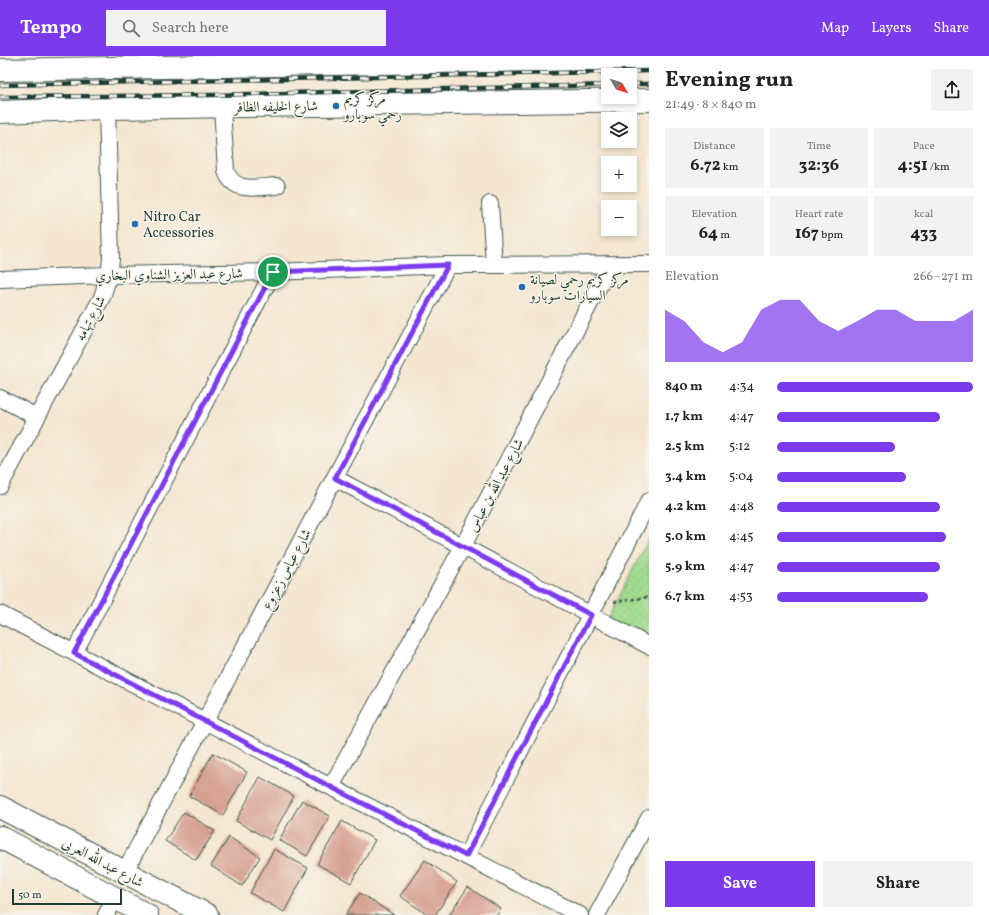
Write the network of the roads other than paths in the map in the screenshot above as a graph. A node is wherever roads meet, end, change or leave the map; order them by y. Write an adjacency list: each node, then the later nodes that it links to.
1 (649, 58): 2 (street)
2 (437, 60): 3 (street)
3 (107, 62): 4 (street)
4 (0, 70)
5 (649, 100): 6 (street, شارع الخليفه الظافر)
6 (222, 107): 7 (street, شارع الخليفه الظافر); 9 (street)
7 (107, 108): 8 (street, شارع الخليفه الظافر); 16 (street, شارع تهامه)
8 (0, 112)
9 (277, 186)
10 (490, 204): 13 (street)
11 (649, 264): 14 (street, شارع عبد العزيز الشناوي البخاري)
12 (448, 265): 13 (street, شارع عبد العزيز الشناوي البخاري); 15 (street, شارع عبد العزيز الشناوي البخاري); 20 (street, شارع عباس زعزوع)
13 (494, 265): 14 (street, شارع عبد العزيز الشناوي البخاري)
14 (610, 265): 23 (street, شارع عبد الله بن عباس)
15 (273, 272): 16 (street, شارع عبد العزيز الشناوي البخاري); 27 (street)
16 (109, 275): 17 (street, شارع عبد العزيز الشناوي البخاري); 19 (street, شارع تهامه)
17 (0, 279)
18 (0, 398): 19 (street)
19 (37, 417): 21 (street, شارع تهامه)
20 (335, 478): 23 (street); 28 (street, شارع عباس زعزوع)
21 (0, 486)
22 (649, 501): 24 (street)
23 (463, 546): 24 (street); 29 (street, شارع عبد الله بن عباس)
24 (593, 609): 26 (street); 33 (street)
25 (0, 614): 27 (street)
26 (649, 646)
27 (74, 653): 28 (street)
28 (205, 721): 29 (street); 34 (street, شارع عباس زعزوع)
29 (331, 787): 33 (street)
30 (0, 807): 34 (street, شارع عبد الله العربى)
31 (649, 818): 39 (street)
32 (0, 838): 35 (street, شارع عبد الله العربى)
33 (466, 856): 38 (street)
34 (124, 873): 37 (street, شارع عبد الله العربى)
35 (111, 907): 36 (street, شارع عبد الله العربى)
36 (146, 915)
37 (207, 915)
38 (580, 915)
39 (597, 915)

